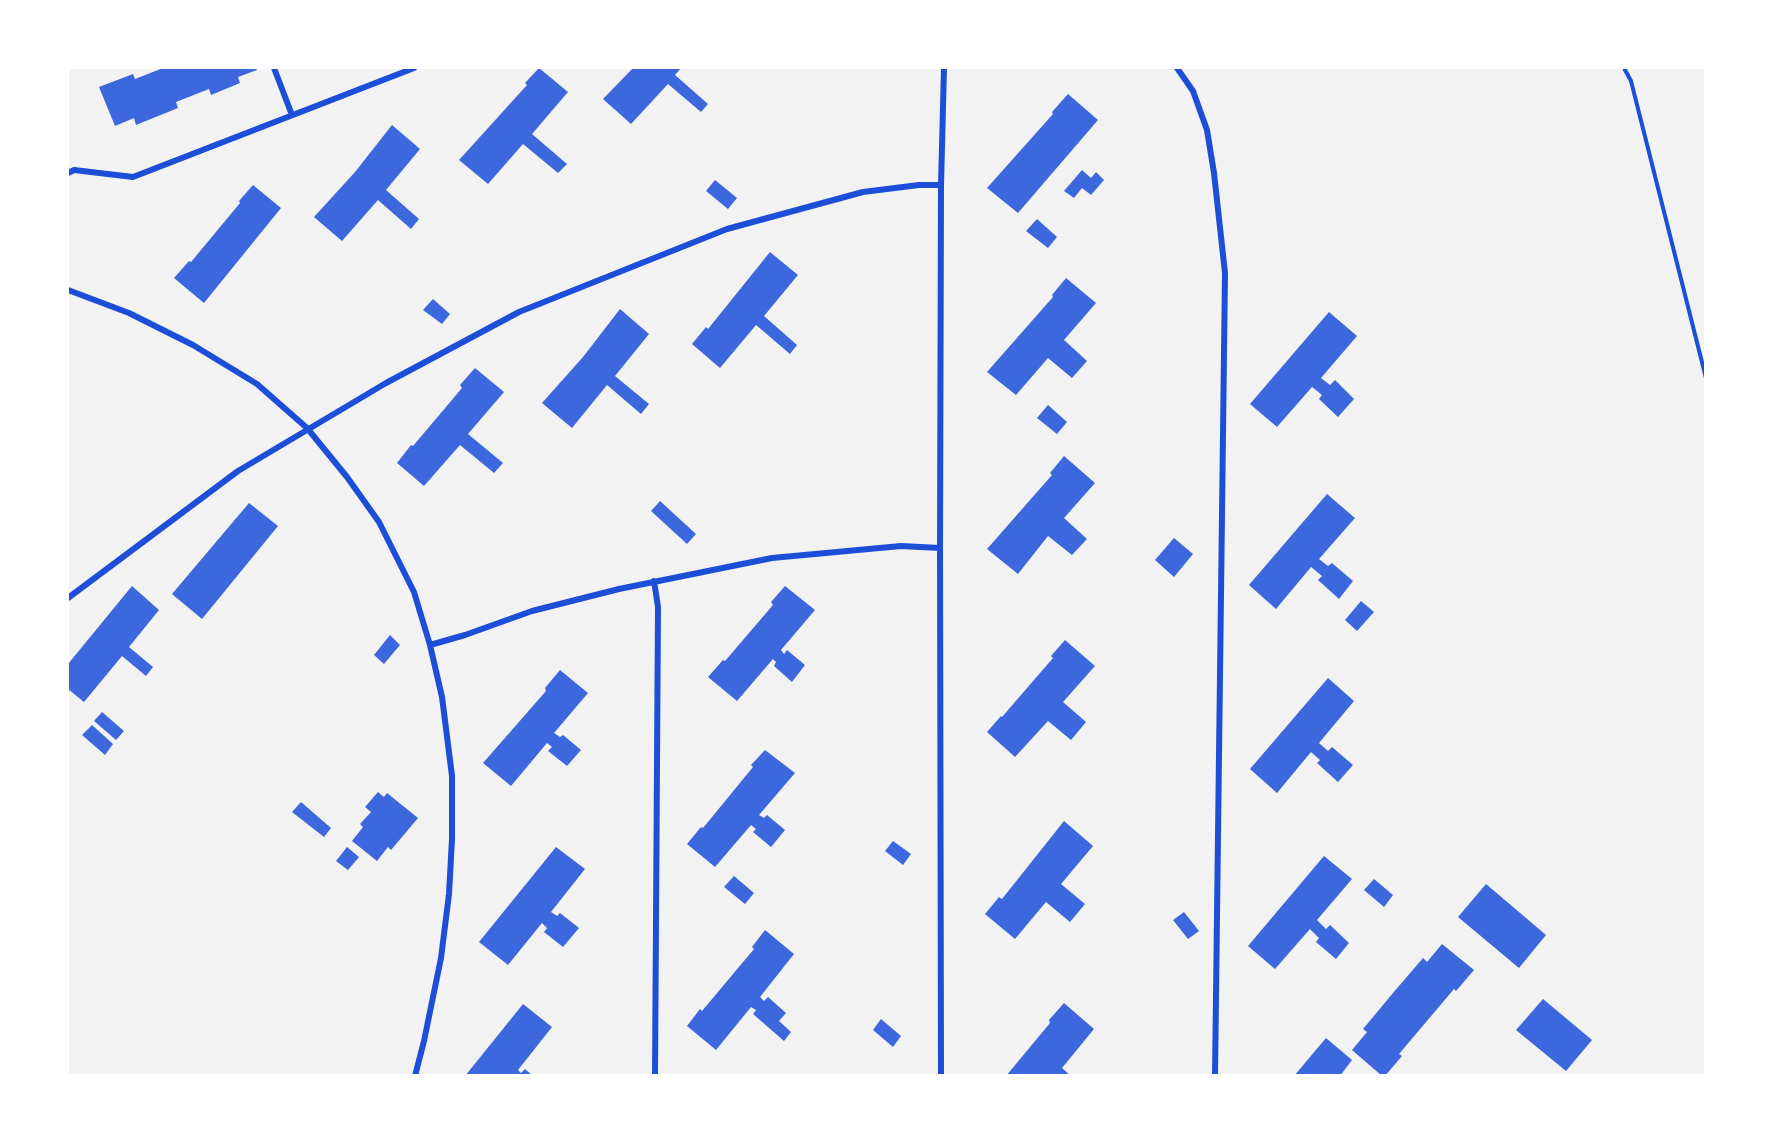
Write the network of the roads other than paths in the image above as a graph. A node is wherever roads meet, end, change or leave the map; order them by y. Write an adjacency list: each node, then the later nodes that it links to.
1 (274, 68): 5 (street)
2 (414, 68): 5 (street)
3 (944, 68): 7 (street)
4 (1177, 68): 17 (street)
5 (292, 115): 6 (street)
6 (68, 173)
7 (941, 185): 9 (street); 10 (street)
8 (68, 290): 9 (street)
9 (307, 428): 12 (street); 13 (street)
10 (939, 548): 11 (street); 16 (street)
11 (654, 581): 13 (street); 15 (street)
12 (68, 598)
13 (430, 645): 14 (street)
14 (415, 1076)
15 (655, 1076)
16 (941, 1076)
17 (1215, 1076)

